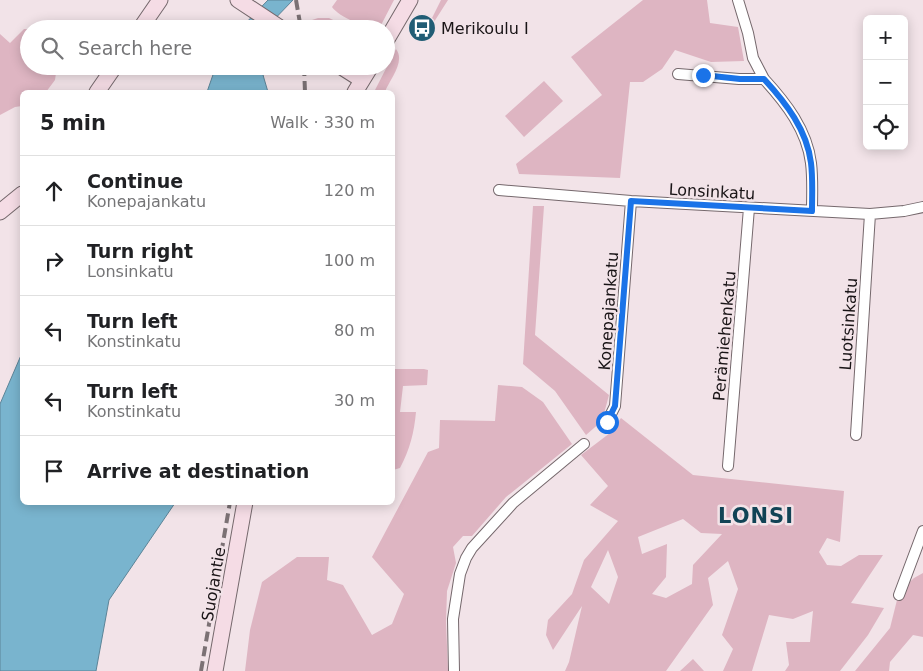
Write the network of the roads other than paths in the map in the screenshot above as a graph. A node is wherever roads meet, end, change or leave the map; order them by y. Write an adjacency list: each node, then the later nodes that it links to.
1 (160, 0): 5 (main road)
2 (410, 0): 7 (main road)
3 (738, 0): 12 (street)
4 (245, 4): 6 (main road)
5 (146, 20)
6 (269, 20)
7 (395, 26)
8 (678, 74): 12 (street)
9 (109, 75): 14 (main road)
10 (349, 75): 13 (main road)
11 (366, 75): 13 (main road)
12 (764, 79): 20 (street)
13 (359, 86)
14 (99, 90)
15 (499, 190): 17 (street, Lonsinkatu)
16 (20, 196): 21 (main road)
17 (631, 201): 19 (street, Lonsinkatu); 23 (street, Konepajankatu)
18 (923, 207): 22 (street, Lonsinkatu)
19 (749, 208): 20 (street, Lonsinkatu); 26 (street, Perämiehenkatu)
20 (812, 211): 22 (street, Lonsinkatu)
21 (0, 212)
22 (870, 214): 24 (street, Luotsinkatu)
23 (607, 422)
24 (856, 435)
25 (584, 444): 31 (street)
26 (728, 466)
27 (244, 505): 30 (main road, Suojantie)
28 (923, 531): 29 (street)
29 (899, 595)
30 (215, 671)
31 (454, 671)

